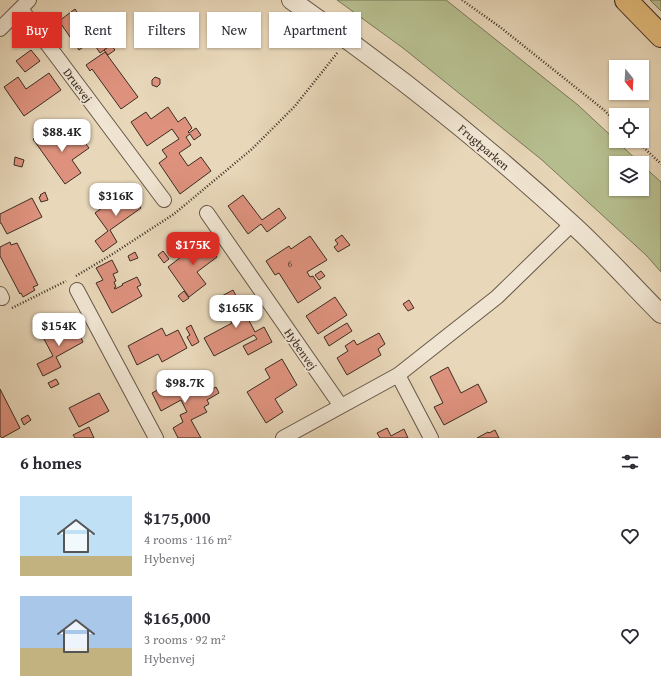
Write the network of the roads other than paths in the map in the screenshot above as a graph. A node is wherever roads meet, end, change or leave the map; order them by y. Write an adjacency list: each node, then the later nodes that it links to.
1 (291, 0): 8 (street, Frugtparken)
2 (626, 0): 5 (highway)
3 (25, 5): 4 (street, Druevej); 6 (street, Druevej)
4 (0, 29)
5 (661, 36)
6 (164, 200)
7 (207, 213): 12 (street, Hybenvej)
8 (572, 224): 10 (street, Frugtparken); 11 (street)
9 (77, 290): 13 (street)
10 (661, 314)
11 (398, 375): 12 (street); 15 (street)
12 (341, 406): 14 (street)
13 (156, 438)
14 (283, 438)
15 (431, 438)

